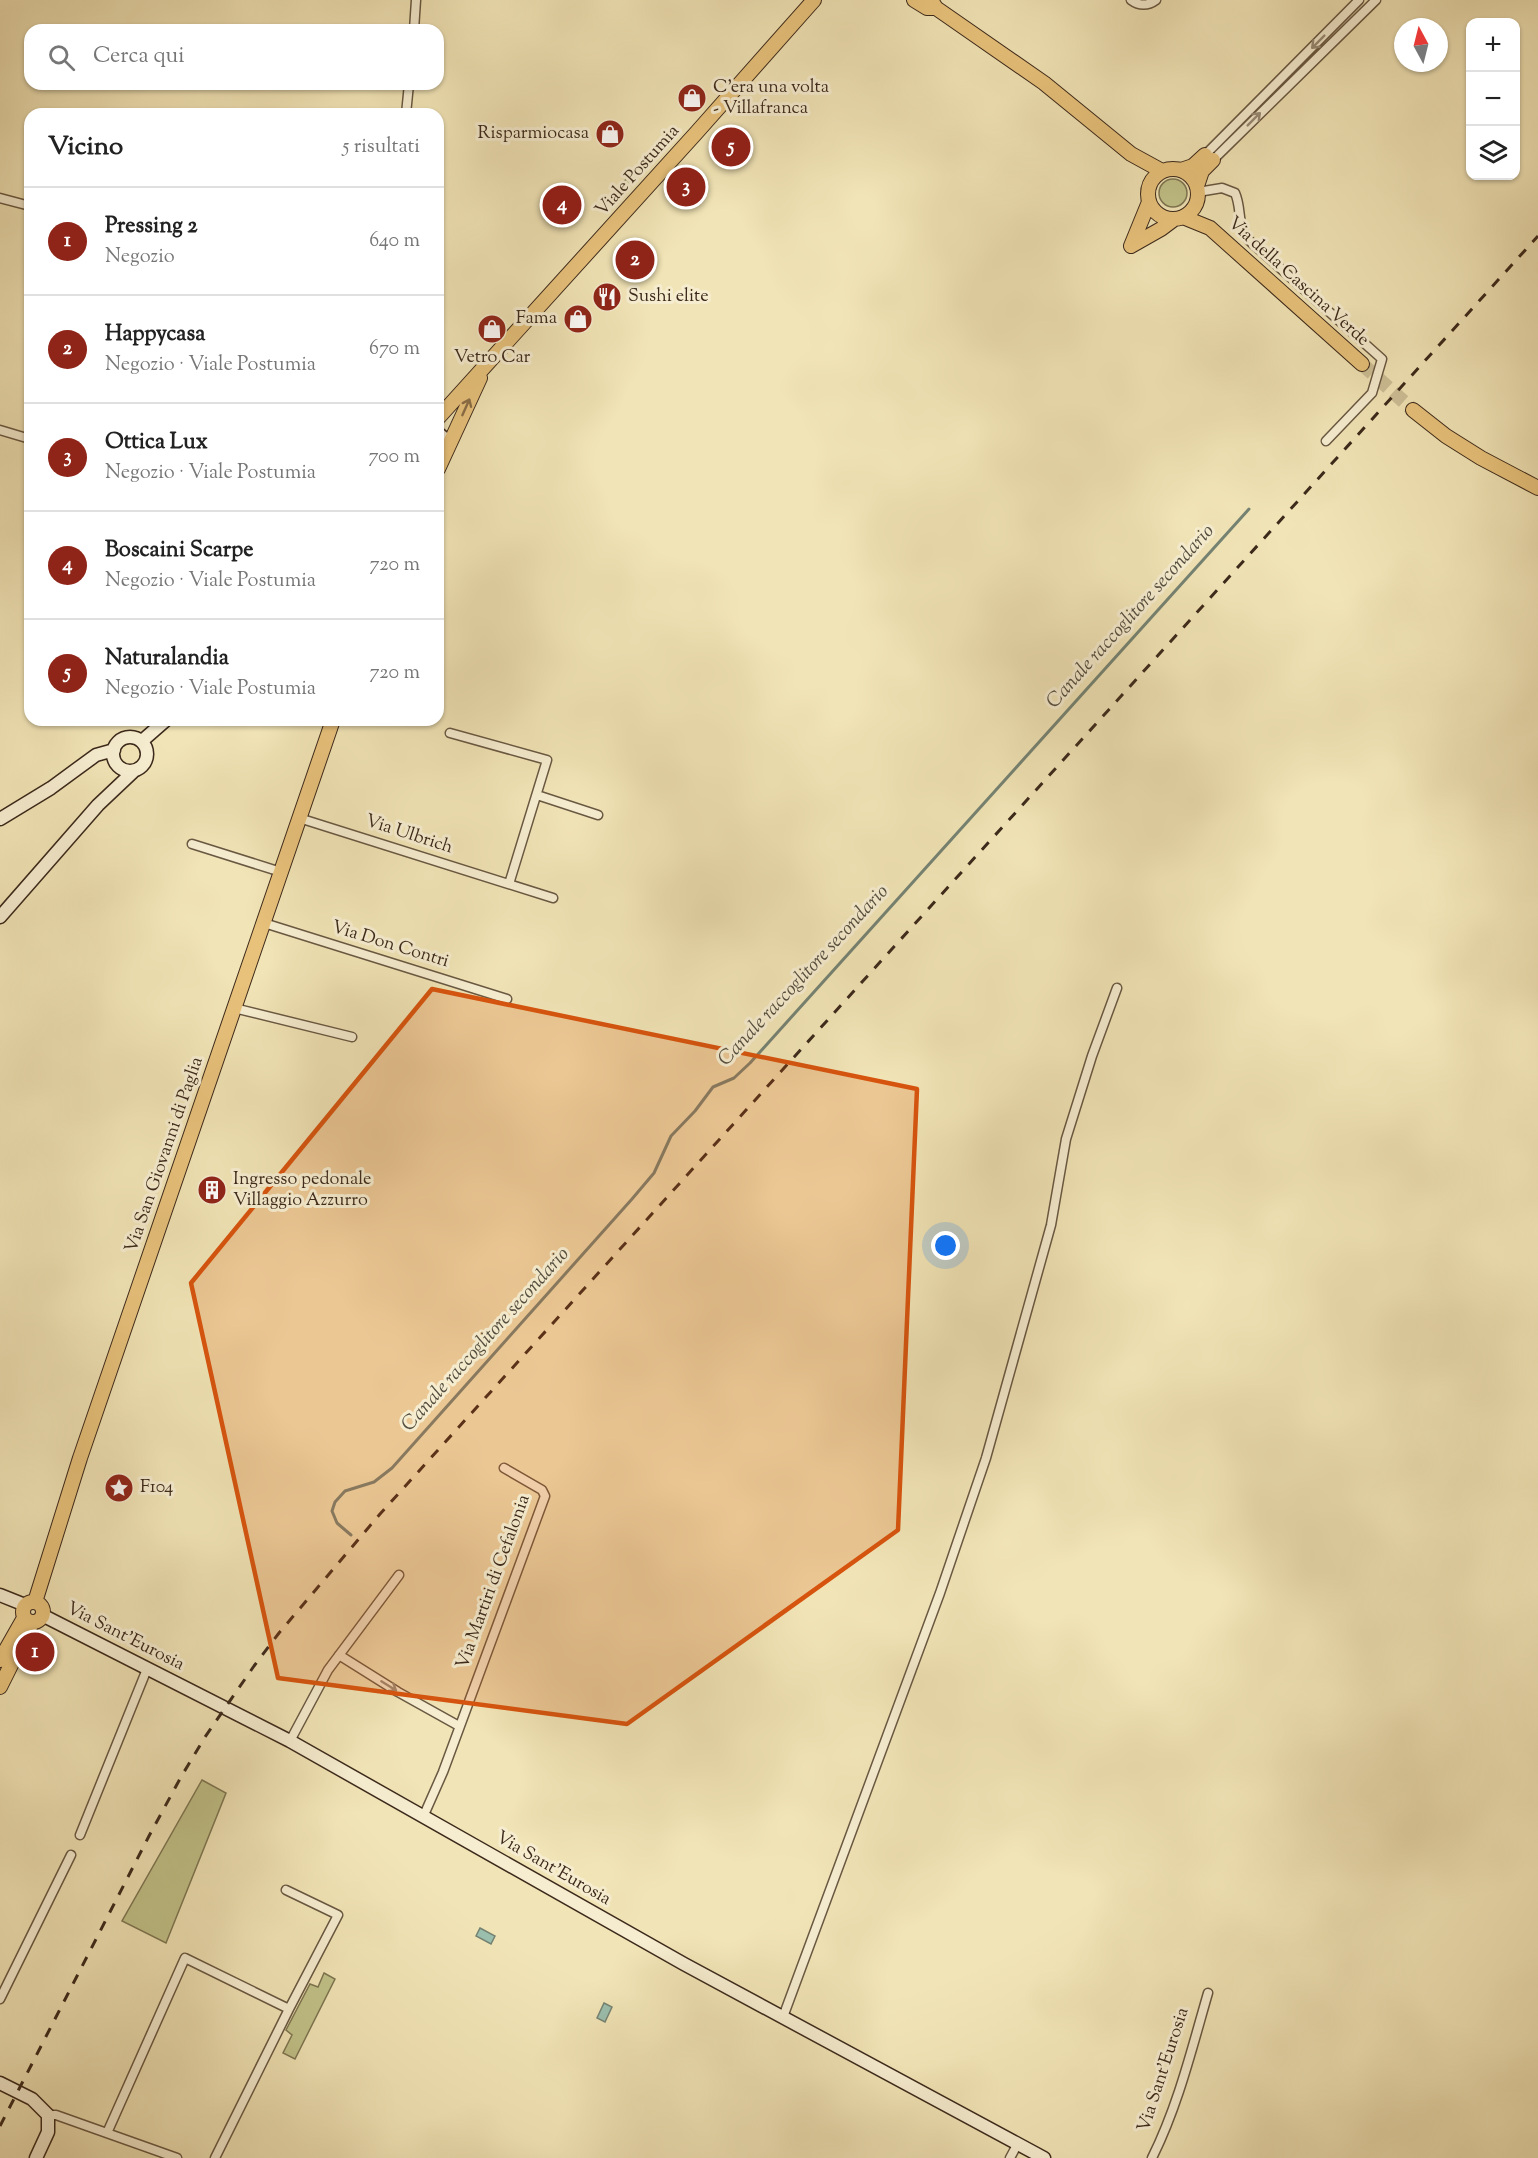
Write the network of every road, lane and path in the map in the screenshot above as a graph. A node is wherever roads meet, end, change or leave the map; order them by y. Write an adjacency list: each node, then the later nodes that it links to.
1 (416, 0): 9 (street)
2 (814, 0): 24 (main road, Viale Postumia)
3 (914, 0): 8 (main road)
4 (1131, 0): 5 (street)
5 (1156, 0)
6 (1359, 0): 13 (street, one-way to 13)
7 (1376, 0): 13 (street, one-way to 7)
8 (934, 4): 12 (main road)
9 (414, 24)
10 (408, 90): 11 (street)
11 (407, 108)
12 (1131, 154): 15 (main road); 16 (main road)
13 (1209, 158): 14 (main road); 17 (main road)
14 (1181, 170): 15 (main road); 17 (main road)
15 (1162, 171): 16 (main road)
16 (1149, 185): 19 (main road)
17 (1198, 193): 21 (main road); 22 (main road); 30 (street, Via della Cascina Verde)
18 (0, 198): 20 (street)
19 (1149, 202): 21 (main road); 21 (main road)
20 (24, 204)
21 (1178, 218): 22 (main road)
22 (1210, 228): 23 (main road, Via della Cascina Verde)
23 (1362, 364)
24 (487, 365): 26 (main road, Viale Postumia); 31 (main road, one-way to 24)
25 (1413, 410): 33 (main road)
26 (444, 412)
27 (0, 430): 28 (street)
28 (24, 437)
29 (444, 438): 31 (street)
30 (1326, 441)
31 (446, 451): 32 (main road)
32 (444, 456)
33 (1538, 488)
34 (159, 726): 37 (street)
35 (331, 726): 44 (main road, Via San Giovanni di Paglia)
36 (450, 733): 41 (street)
37 (142, 741): 38 (street); 40 (street)
38 (114, 750): 39 (street); 45 (street)
39 (120, 767): 40 (street); 42 (street)
40 (134, 771): 42 (street)
41 (537, 795): 43 (street); 48 (street)
42 (98, 805): 50 (street)
43 (598, 815)
44 (299, 818): 47 (main road, Via San Giovanni di Paglia); 48 (street, Via Ulbrich)
45 (0, 819)
46 (192, 844): 47 (street)
47 (281, 872): 51 (main road, Via San Giovanni di Paglia)
48 (509, 884): 49 (street, Via Ulbrich)
49 (553, 898)
50 (0, 917)
51 (264, 922): 53 (street, Via Don Contri); 54 (main road, Via San Giovanni di Paglia)
52 (1117, 988): 73 (street)
53 (507, 999)
54 (234, 1008): 55 (street); 59 (main road, Via San Giovanni di Paglia)
55 (352, 1036)
56 (504, 1468): 64 (street, Via Martiri di Cefalonia)
57 (399, 1575): 60 (street)
58 (0, 1595): 59 (street, Via Sant'Eurosia)
59 (32, 1613): 61 (main road); 62 (street, Via Sant'Eurosia); 63 (main road)
60 (339, 1655): 64 (street, one-way to 64); 65 (street)
61 (0, 1660)
62 (147, 1669): 65 (street, Via Sant'Eurosia); 67 (street)
63 (0, 1687)
64 (459, 1726): 66 (street, Via Martiri di Cefalonia)
65 (290, 1741): 66 (street, Via Sant'Eurosia)
66 (424, 1815): 73 (street, Via Sant'Eurosia)
67 (80, 1835)
68 (71, 1855): 71 (street)
69 (286, 1890): 72 (street)
70 (1208, 1993): 83 (street, Via Sant'Eurosia)
71 (0, 1999)
72 (289, 2009): 76 (street); 80 (street)
73 (783, 2017): 77 (street, Via Sant'Eurosia)
74 (0, 2083): 75 (street)
75 (48, 2115): 76 (street); 78 (street)
76 (107, 2133): 79 (street)
77 (1017, 2145): 81 (street); 82 (street, Via Sant'Eurosia)
78 (36, 2158)
79 (177, 2158)
80 (215, 2158)
81 (1010, 2158)
82 (1044, 2158)
83 (1152, 2158)

